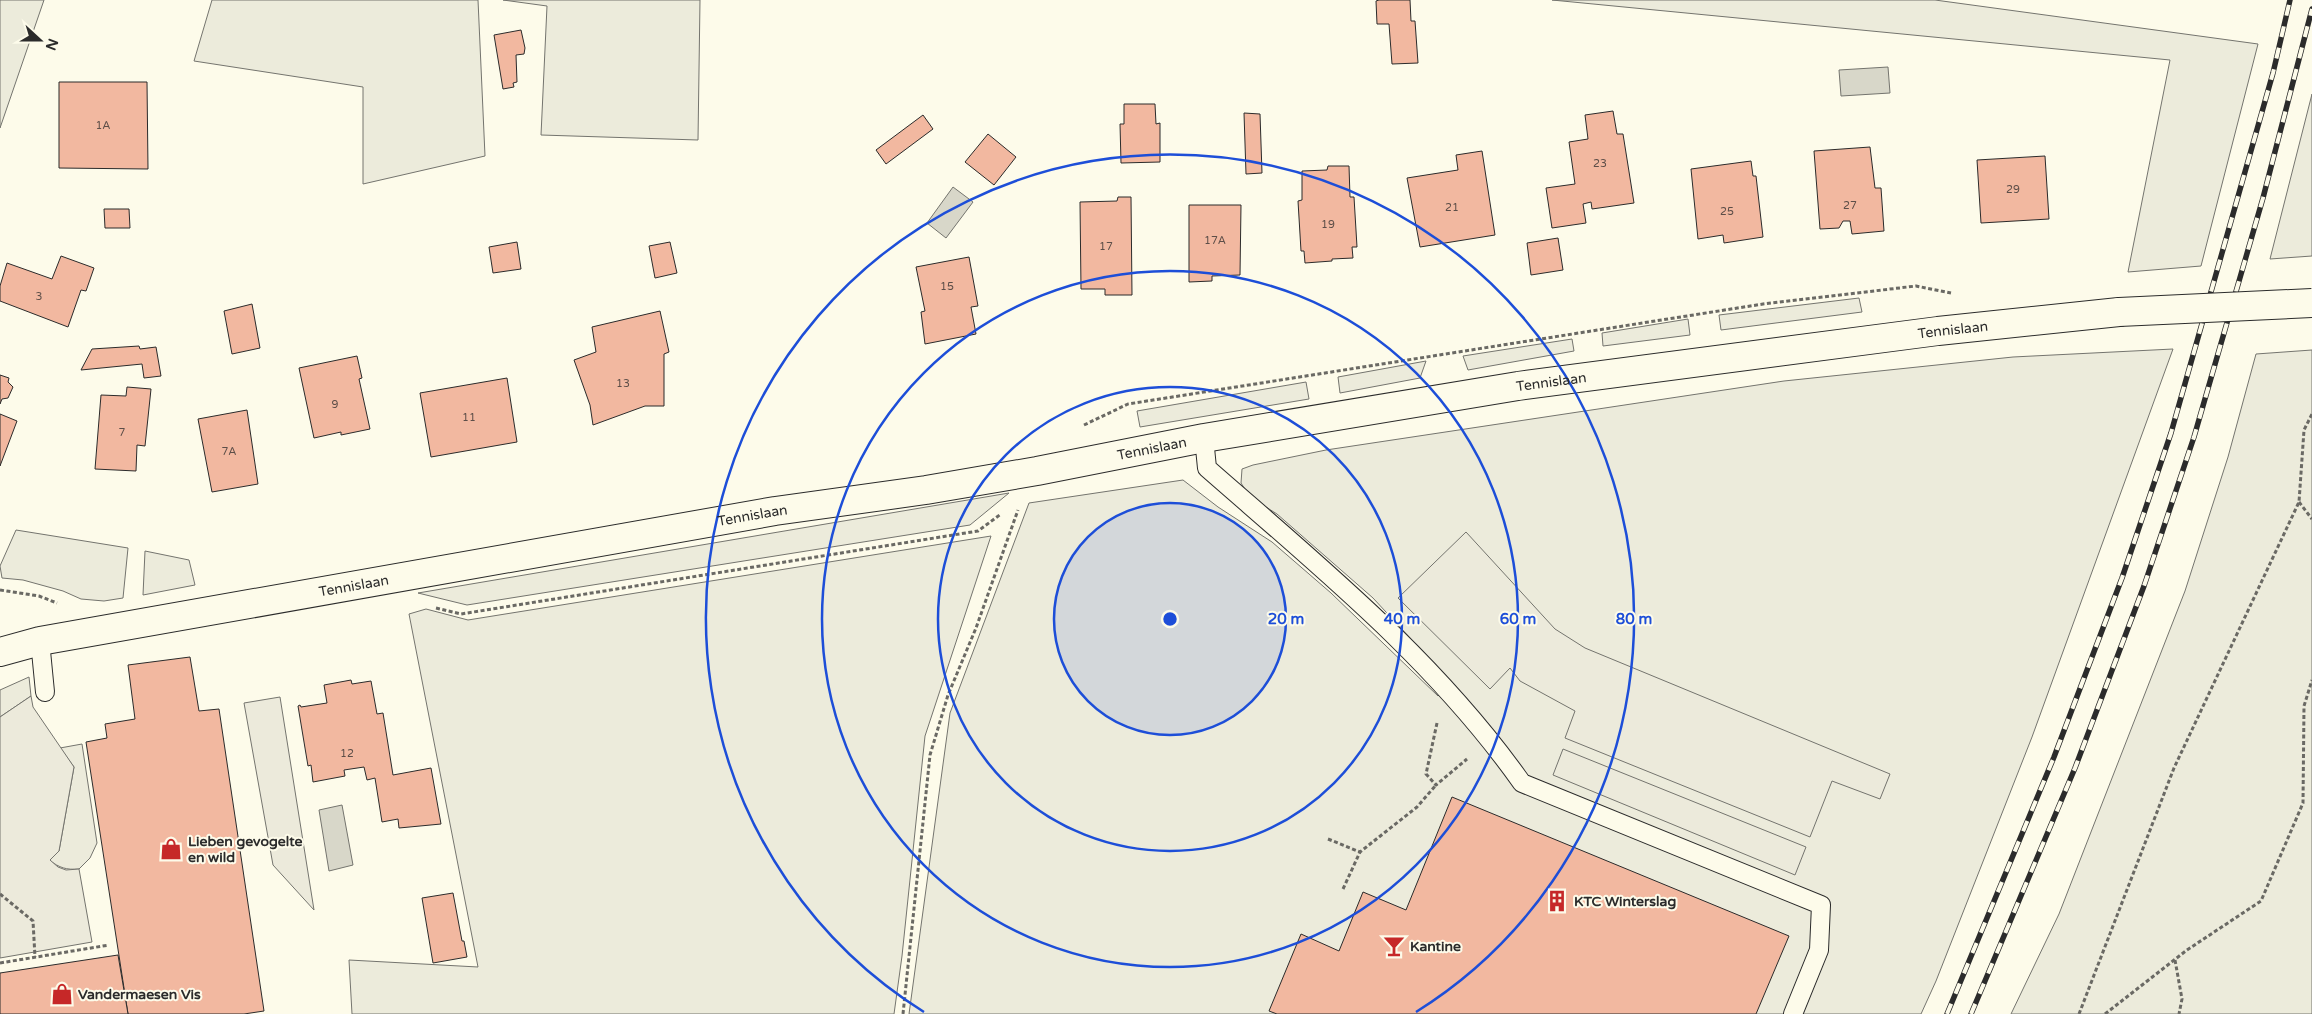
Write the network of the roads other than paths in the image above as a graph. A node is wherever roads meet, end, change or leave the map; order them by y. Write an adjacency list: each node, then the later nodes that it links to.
1 (2312, 303): 2 (street, Tennislaan, bridge)
2 (1204, 438): 3 (street, Tennislaan); 6 (lane)
3 (40, 641): 4 (street, Tennislaan); 5 (lane)
4 (0, 652)
5 (45, 692)
6 (1793, 1014)

